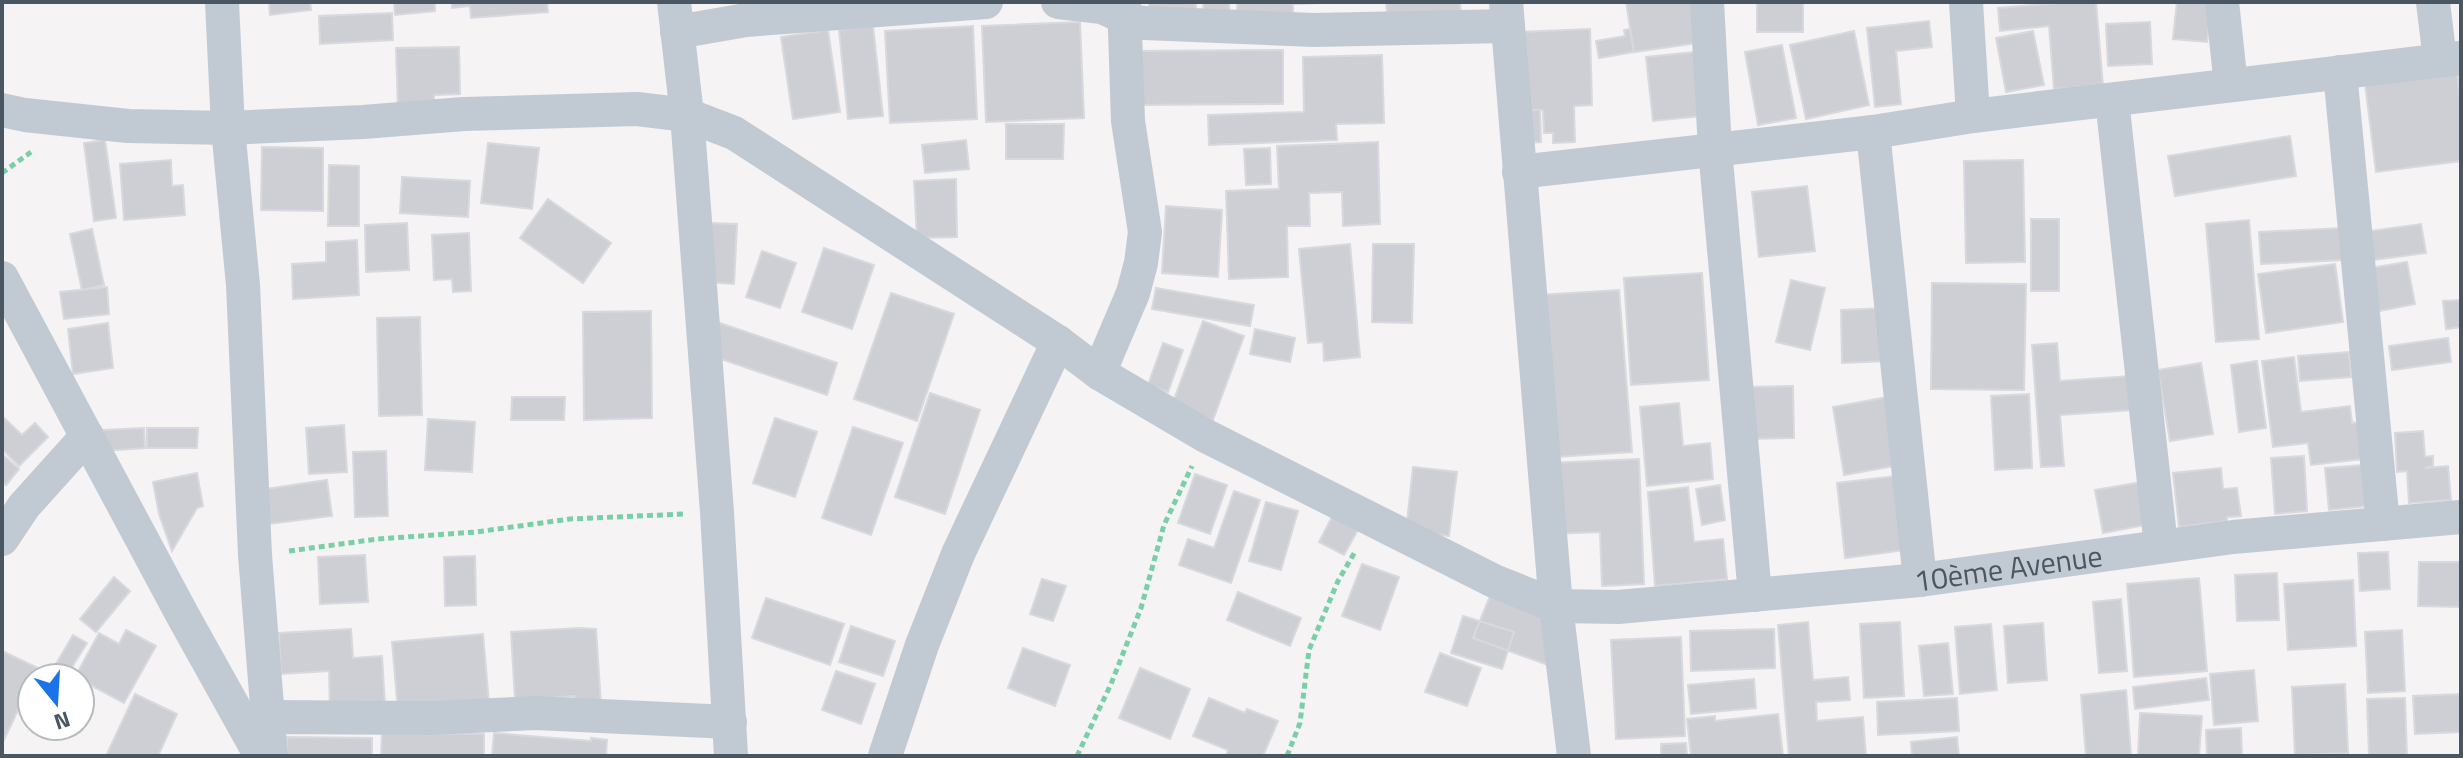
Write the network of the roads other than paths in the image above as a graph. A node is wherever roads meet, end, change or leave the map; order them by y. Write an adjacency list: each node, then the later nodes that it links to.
1 (222, 2): 18 (street)
2 (986, 2): 10 (street)
3 (1058, 2): 8 (street)
4 (1707, 2): 20 (street)
5 (1966, 2): 17 (street)
6 (2222, 2): 13 (street)
7 (2433, 2): 11 (street)
8 (1124, 10): 9 (street); 24 (street)
9 (1507, 14): 21 (street)
10 (675, 17): 16 (street)
11 (2450, 59): 12 (street)
12 (2340, 72): 13 (street); 27 (street)
13 (2231, 85): 14 (street)
14 (2112, 100): 17 (street); 29 (street)
15 (2, 110): 18 (street)
16 (687, 115): 18 (street); 23 (street); 34 (street)
17 (1973, 116): 19 (street)
18 (228, 128): 33 (street)
19 (1873, 132): 20 (street); 30 (street)
20 (1715, 149): 21 (street); 31 (street)
21 (1519, 172): 32 (street)
22 (2, 278): 25 (street)
23 (1058, 342): 24 (street); 38 (street)
24 (1099, 373): 32 (street)
25 (87, 436): 28 (street); 35 (street)
26 (2461, 517): 27 (street, 10ème Avenue)
27 (2383, 524): 29 (street, 10ème Avenue)
28 (2, 539)
29 (2161, 546): 30 (street, 10ème Avenue)
30 (1920, 580): 31 (street, 10ème Avenue)
31 (1755, 595): 32 (street, 10ème Avenue)
32 (1556, 606): 39 (street)
33 (267, 717): 34 (street); 36 (street)
34 (730, 722): 37 (street)
35 (261, 756)
36 (271, 756)
37 (731, 756)
38 (885, 756)
39 (1574, 756)

